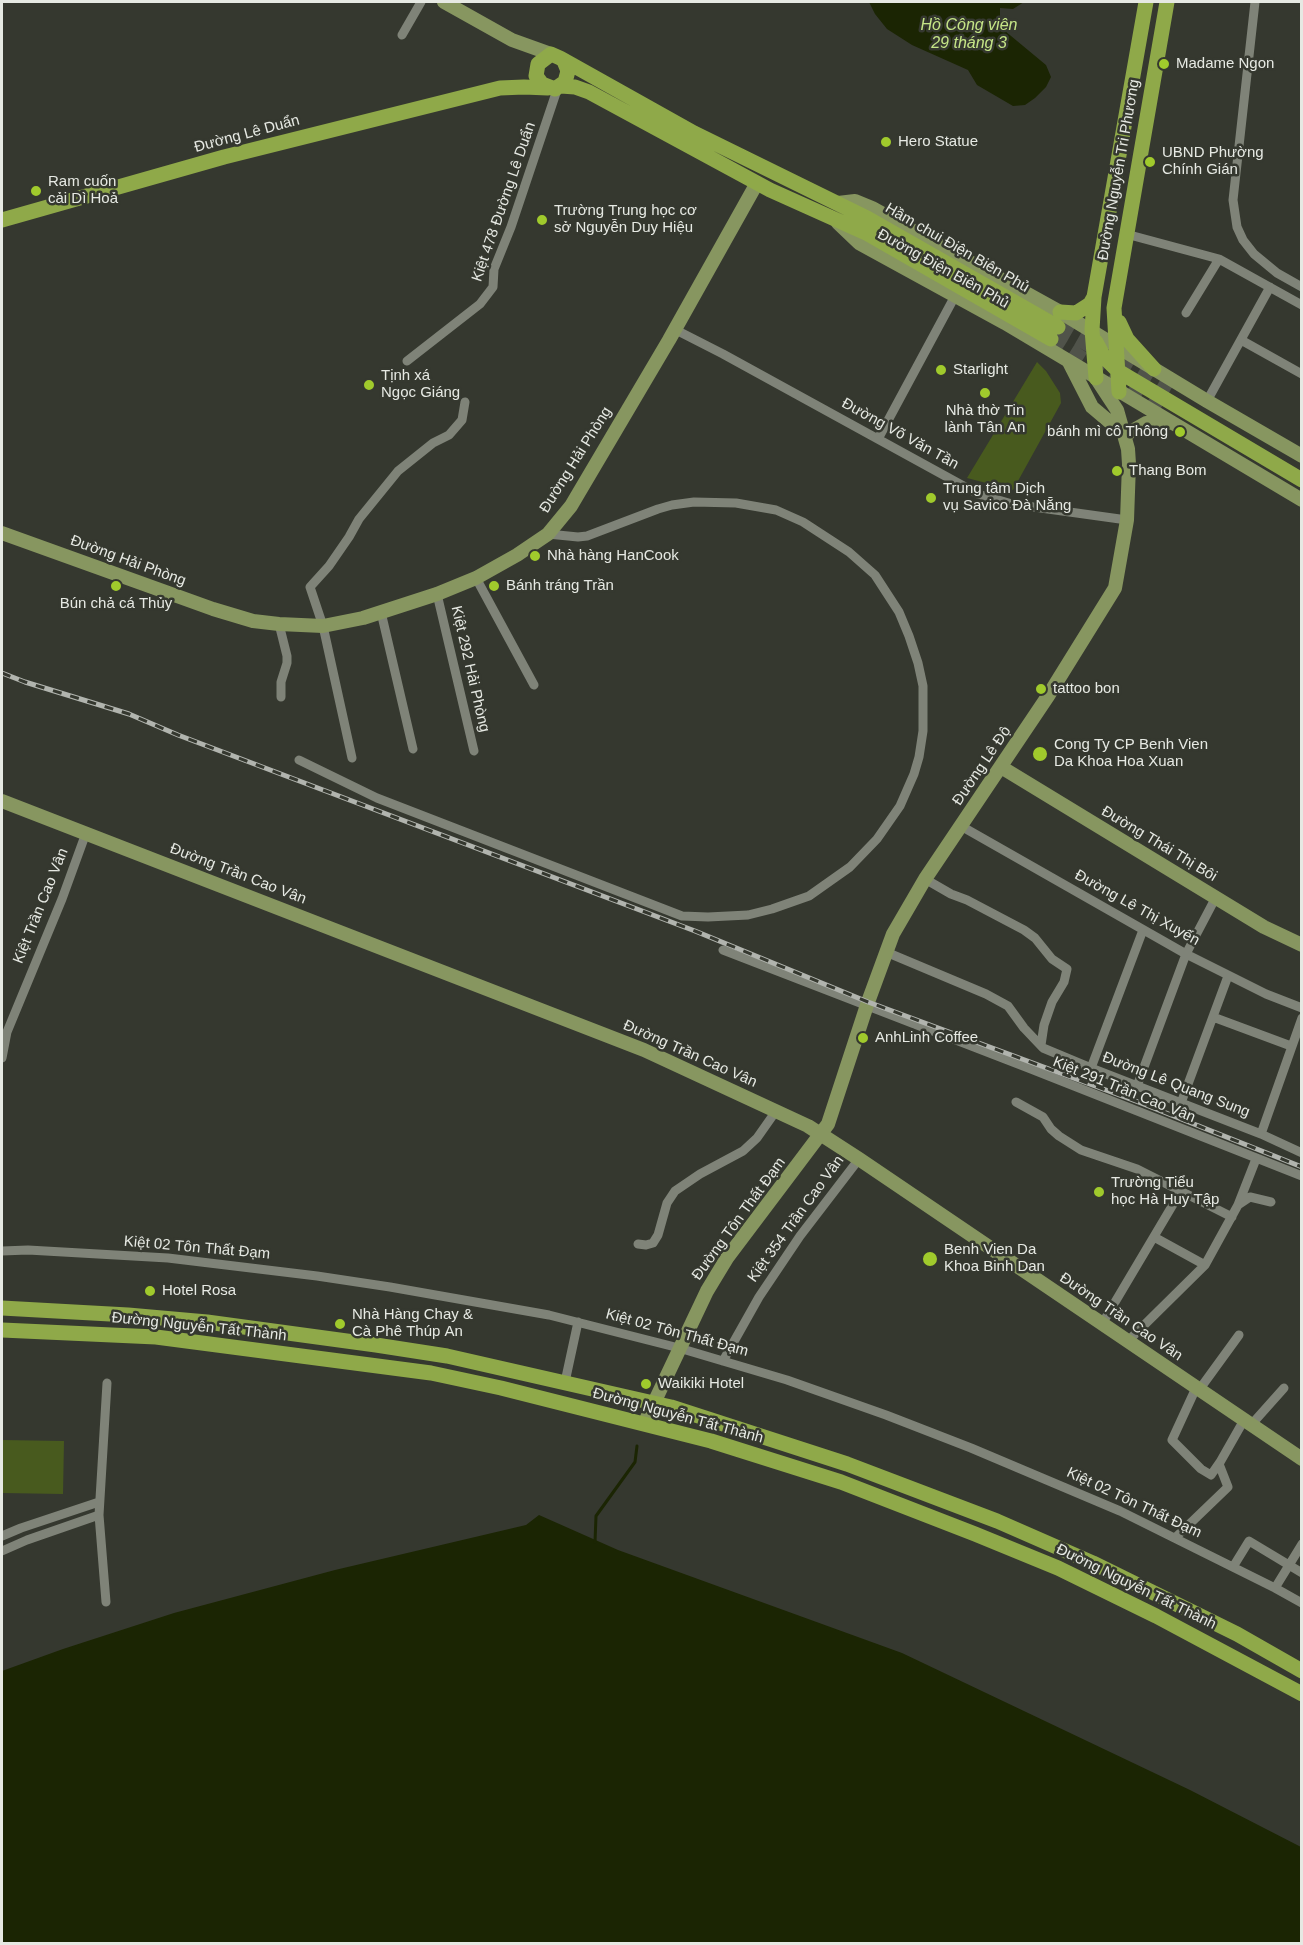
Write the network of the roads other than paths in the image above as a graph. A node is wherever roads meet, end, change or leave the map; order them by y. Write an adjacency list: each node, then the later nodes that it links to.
1 (421, 2): 6 (street)
2 (444, 2): 7 (street)
3 (1146, 2): 18 (main road, Đường Nguyễn Tri Phương)
4 (1167, 2): 13 (main road, Đường Nguyễn Tri Phương)
5 (1255, 2): 16 (street)
6 (402, 35)
7 (547, 61): 8 (main road, Đường Lê Duẩn); 9 (main road); 9 (main road); 22 (main road, Hầm chui Điện Biên Phủ)
8 (504, 87): 9 (main road, Đường Lê Duẩn); 11 (main road, Đường Lê Duẩn)
9 (557, 87): 10 (main road, Đường Điện Biên Phủ); 27 (street, Kiệt 478 Đường Lê Duẩn)
10 (757, 183): 12 (main road, Đường Điện Biên Phủ); 23 (street, Đường Hải Phòng)
11 (2, 220)
12 (835, 220): 17 (street, Đường Điện Biên Phủ); 22 (main road)
13 (1126, 234): 14 (street); 20 (main road, Đường Nguyễn Tri Phương)
14 (1219, 259): 15 (street); 21 (street)
15 (1270, 287): 19 (street); 25 (street)
16 (1302, 287)
17 (955, 296): 28 (street, Đường Điện Biên Phủ); 41 (street)
18 (1094, 297): 22 (main road); 24 (main road, Đường Nguyễn Tri Phương)
19 (1302, 305)
20 (1114, 308): 26 (main road, Đường Nguyễn Tri Phương); 29 (main road)
21 (1186, 314)
22 (1056, 326): 24 (street)
23 (674, 329): 41 (street, Đường Võ Văn Tần); 49 (street, Đường Hải Phòng)
24 (1092, 330): 26 (street); 30 (main road); 32 (main road, Đường Nguyễn Tri Phương)
25 (1241, 340): 31 (street); 35 (street)
26 (1116, 344): 29 (street); 30 (main road, Đường Nguyễn Tri Phương)
27 (407, 361)
28 (1069, 362): 32 (street, Đường Điện Biên Phủ); 40 (street)
29 (1154, 369): 35 (street)
30 (1118, 371): 34 (main road, Đường Nguyễn Tri Phương); 44 (main road)
31 (1302, 374)
32 (1096, 378): 34 (street, Đường Điện Biên Phủ); 38 (street, Đường Lê Độ)
33 (1170, 391): 43 (main road)
34 (1119, 392): 38 (street, Đường Lê Độ); 39 (street, Đường Điện Biên Phủ)
35 (1207, 401): 42 (street)
36 (465, 402): 54 (street)
37 (1161, 408): 45 (main road)
38 (1117, 410): 40 (street, Đường Lê Độ)
39 (1176, 425): 40 (street); 46 (street, Đường Điện Biên Phủ)
40 (1125, 435): 47 (street, Đường Lê Độ)
41 (878, 439): 47 (street, Đường Võ Văn Tần)
42 (1302, 456)
43 (1302, 468)
44 (1302, 480)
45 (1302, 491)
46 (1302, 500)
47 (1127, 520): 61 (street, Đường Lê Độ)
48 (2, 533): 53 (street, Đường Hải Phòng)
49 (548, 534): 50 (street, Đường Hải Phòng); 60 (street)
50 (476, 578): 51 (street, Đường Hải Phòng); 55 (street)
51 (437, 594): 52 (street, Đường Hải Phòng); 58 (street, Kiệt 292 Hải Phòng)
52 (381, 612): 54 (street, Đường Hải Phòng); 57 (street)
53 (279, 624): 54 (street, Đường Hải Phòng); 56 (street)
54 (323, 626): 59 (street)
55 (534, 685)
56 (281, 697)
57 (413, 748)
58 (474, 751)
59 (352, 758)
60 (299, 760)
61 (1001, 767): 63 (street, Đường Lê Độ); 66 (street, Đường Thái Thị Bôi)
62 (2, 801): 64 (street, Đường Trần Cao Vân)
63 (961, 826): 65 (street, Đường Lê Độ); 67 (street, Đường Lê Thị Xuyến)
64 (86, 833): 79 (street, Kiệt Trần Cao Vân); 84 (street, Đường Trần Cao Vân)
65 (925, 879): 70 (street, Đường Lê Độ); 77 (street)
66 (1216, 897): 68 (street, Đường Thái Thị Bôi); 71 (street)
67 (1143, 930): 71 (street, Đường Lê Thị Xuyến); 80 (street)
68 (1302, 945)
69 (723, 950): 73 (street, Kiệt 291 Trần Cao Vân)
70 (886, 952): 73 (street, Đường Lê Độ); 77 (street, Đường Lê Quang Sung)
71 (1186, 954): 72 (street, Đường Lê Thị Xuyến); 81 (street)
72 (1228, 976): 74 (street, Đường Lê Thị Xuyến); 75 (street)
73 (866, 1007): 85 (street, Đường Lê Độ); 89 (street, Kiệt 291 Trần Cao Vân)
74 (1302, 1008)
75 (1213, 1017): 78 (street); 83 (street)
76 (1302, 1018): 78 (street)
77 (1041, 1045): 80 (street, Đường Lê Quang Sung)
78 (1291, 1046): 86 (street)
79 (2, 1058)
80 (1091, 1068): 81 (street, Đường Lê Quang Sung)
81 (1137, 1086): 83 (street, Đường Lê Quang Sung)
82 (1016, 1102): 91 (street)
83 (1181, 1103): 86 (street, Đường Lê Quang Sung)
84 (776, 1111): 85 (street, Đường Trần Cao Vân); 96 (street)
85 (821, 1134): 88 (street, Đường Trần Cao Vân); 106 (street, Đường Tôn Thất Đạm)
86 (1261, 1134): 87 (street, Đường Lê Quang Sung)
87 (1302, 1153)
88 (859, 1159): 101 (street, Đường Trần Cao Vân); 108 (street, Kiệt 354 Trần Cao Vân)
89 (1256, 1159): 90 (street, Kiệt 291 Trần Cao Vân); 93 (street)
90 (1302, 1176)
91 (1181, 1191): 94 (street); 95 (street)
92 (1271, 1202): 93 (street)
93 (1238, 1205): 94 (street)
94 (1232, 1216): 98 (street)
95 (1154, 1237): 98 (street); 101 (street)
96 (638, 1244)
97 (2, 1251): 100 (street, Kiệt 02 Tôn Thất Đạm)
98 (1205, 1265): 105 (street)
99 (2, 1308): 104 (main road, Đường Nguyễn Tất Thành)
100 (578, 1322): 106 (street, Kiệt 02 Tôn Thất Đạm); 109 (street)
101 (1102, 1324): 105 (street, Đường Trần Cao Vân)
102 (2, 1330): 107 (main road, Đường Nguyễn Tất Thành)
103 (1239, 1335): 112 (street)
104 (301, 1336): 107 (main road); 109 (main road, Đường Nguyễn Tất Thành)
105 (1127, 1342): 112 (street, Đường Trần Cao Vân)
106 (680, 1348): 108 (street, Kiệt 02 Tôn Thất Đạm); 113 (street, Đường Tôn Thất Đạm)
107 (300, 1357): 115 (main road, Đường Nguyễn Tất Thành)
108 (723, 1361): 123 (street, Kiệt 02 Tôn Thất Đạm)
109 (565, 1382): 113 (main road, Đường Nguyễn Tất Thành)
110 (107, 1383): 118 (street)
111 (1284, 1388): 114 (street)
112 (1197, 1389): 114 (street, Đường Trần Cao Vân); 117 (street)
113 (653, 1403): 115 (street, Đường Tôn Thất Đạm); 120 (main road, Đường Nguyễn Tất Thành)
114 (1247, 1422): 116 (street, Đường Trần Cao Vân); 117 (street)
115 (644, 1424): 121 (main road, Đường Nguyễn Tất Thành)
116 (1302, 1459)
117 (1220, 1462): 123 (street)
118 (99, 1502): 119 (street); 122 (street)
119 (99, 1515): 125 (street); 130 (street)
120 (982, 1515): 121 (main road); 132 (main road, Đường Nguyễn Tất Thành)
121 (975, 1534): 133 (main road, Đường Nguyễn Tất Thành)
122 (2, 1536)
123 (1175, 1538): 127 (street, Kiệt 02 Tôn Thất Đạm)
124 (1302, 1544): 126 (street)
125 (2, 1551)
126 (1288, 1564): 127 (street); 128 (street); 129 (street)
127 (1233, 1567): 129 (street, Kiệt 02 Tôn Thất Đạm)
128 (1302, 1574)
129 (1275, 1588): 131 (street, Kiệt 02 Tôn Thất Đạm)
130 (106, 1602)
131 (1302, 1604)
132 (1237, 1634): 133 (main road); 134 (main road, Đường Nguyễn Tất Thành)
133 (1228, 1653): 135 (main road, Đường Nguyễn Tất Thành)
134 (1302, 1671)
135 (1302, 1694)

